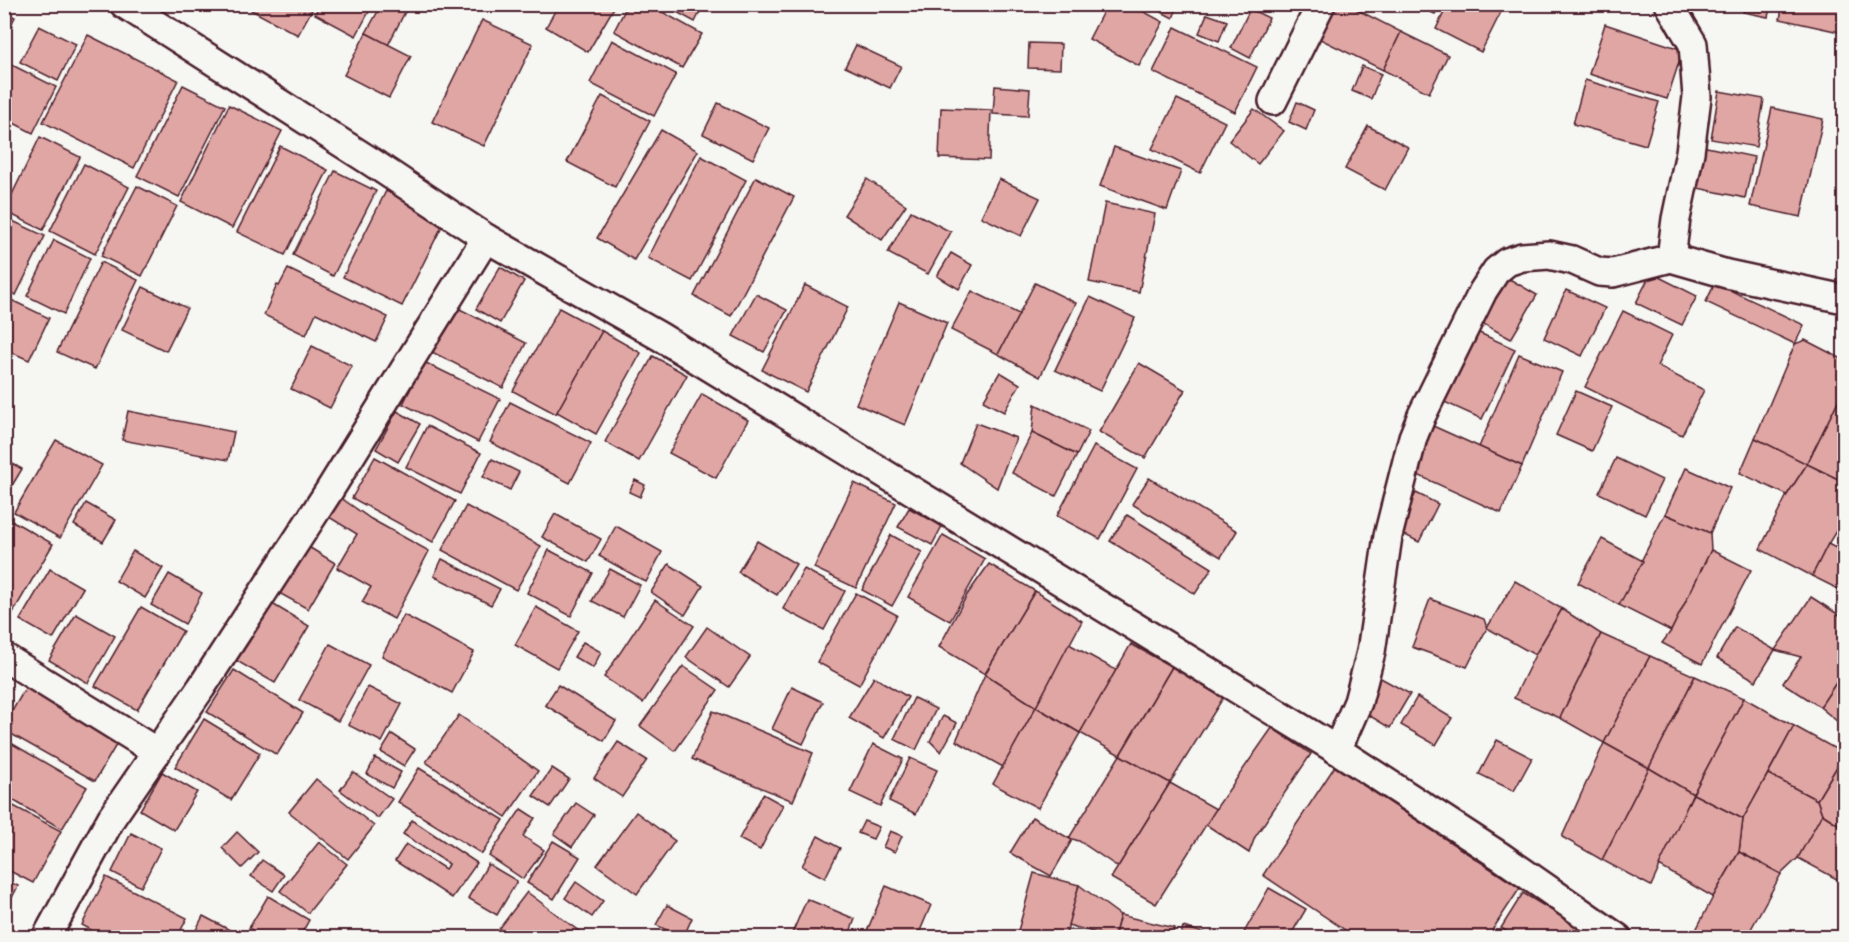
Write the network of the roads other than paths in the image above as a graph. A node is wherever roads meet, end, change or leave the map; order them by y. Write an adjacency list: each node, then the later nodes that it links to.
1 (124, 4): 5 (street)
2 (1321, 4): 4 (street)
3 (1669, 4): 6 (street)
4 (1273, 101)
5 (486, 238): 9 (street); 10 (street)
6 (1671, 258): 7 (street); 9 (street)
7 (1845, 299)
8 (4, 657): 10 (street)
9 (1336, 750): 12 (street)
10 (157, 752): 11 (street)
11 (46, 938)
12 (1618, 938)

